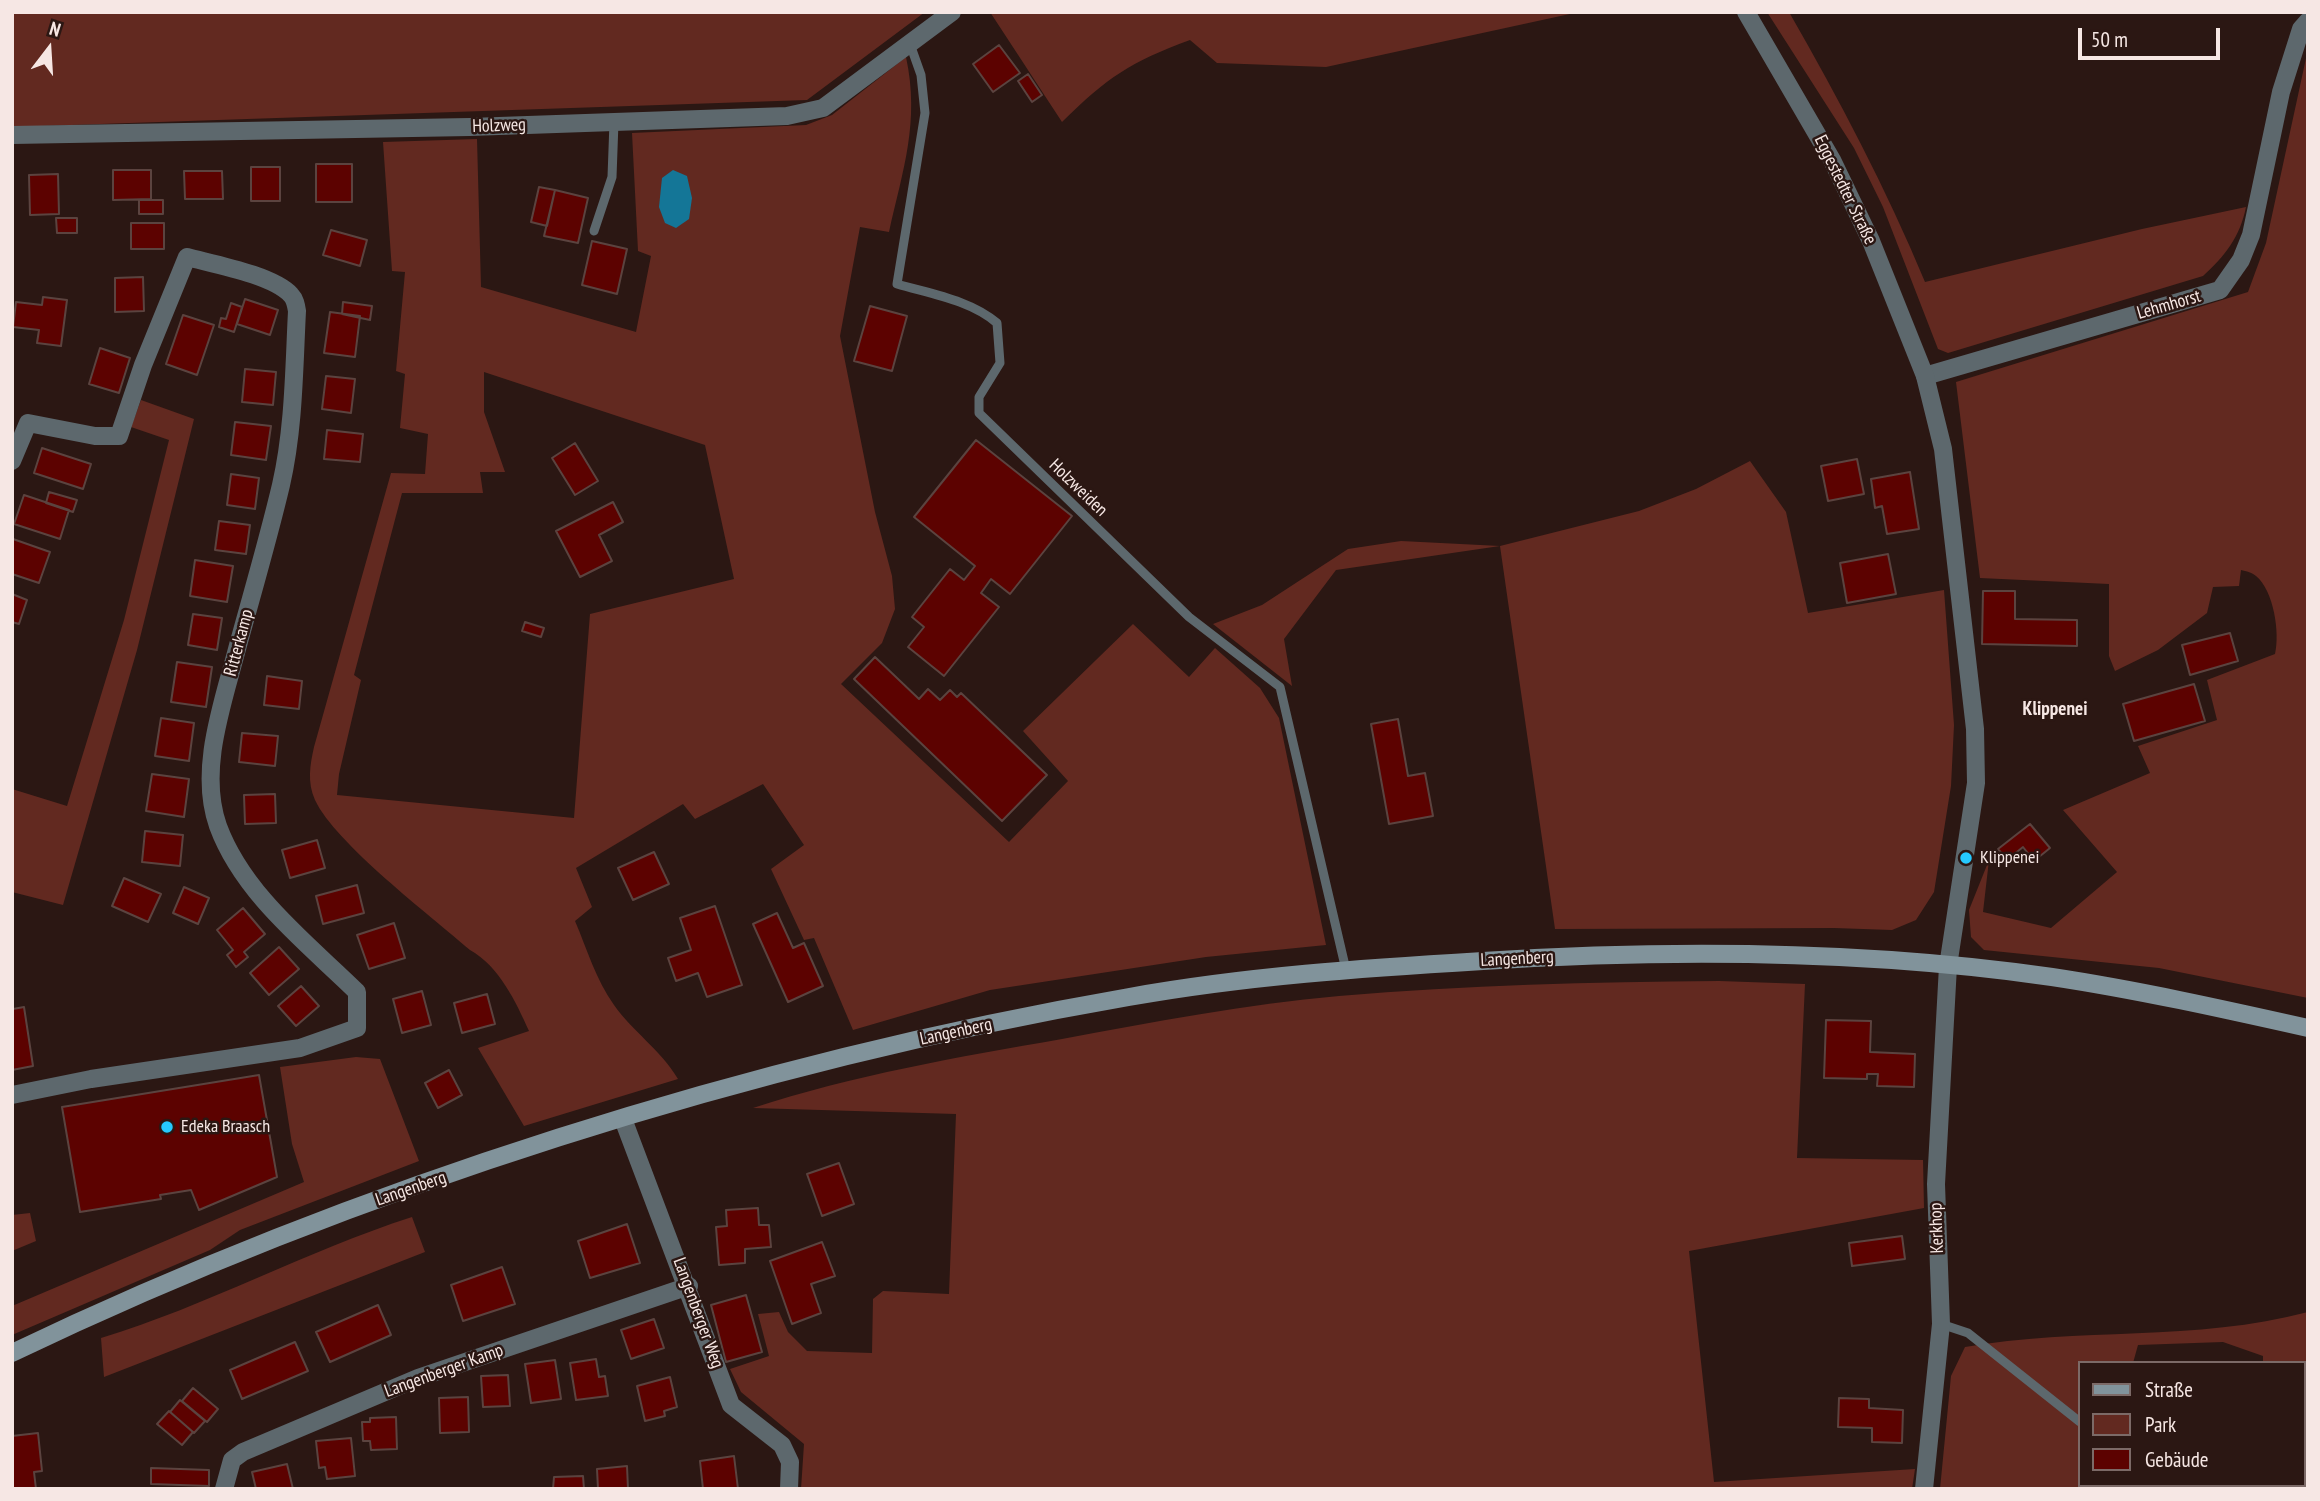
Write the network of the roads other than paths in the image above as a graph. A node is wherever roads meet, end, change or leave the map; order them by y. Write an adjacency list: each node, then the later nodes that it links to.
1 (953, 12): 4 (street, Holzweg)
2 (1746, 12): 8 (street, Eggestedter Straße)
3 (2308, 21): 8 (street, Lehmhorst)
4 (910, 44): 5 (street, Holzweg); 11 (lane, Holzweiden)
5 (614, 122): 6 (street, Holzweg); 7 (lane)
6 (12, 135)
7 (594, 231)
8 (1925, 376): 10 (street)
9 (12, 461): 13 (street, Ritterkamp)
10 (1948, 966): 11 (main road, Langenberg); 12 (main road, Langenberg); 16 (street, Kerkhop)
11 (1346, 970): 14 (main road, Langenberg)
12 (2308, 1028)
13 (12, 1094)
14 (623, 1119): 15 (street, Langenberger Weg); 17 (main road, Langenberg)
15 (689, 1286): 19 (street, Langenberger Kamp); 20 (street, Langenberger Weg)
16 (1941, 1324): 18 (lane); 21 (street, Kerkhop)
17 (12, 1353)
18 (2078, 1420)
19 (224, 1489)
20 (789, 1489)
21 (1924, 1489)

